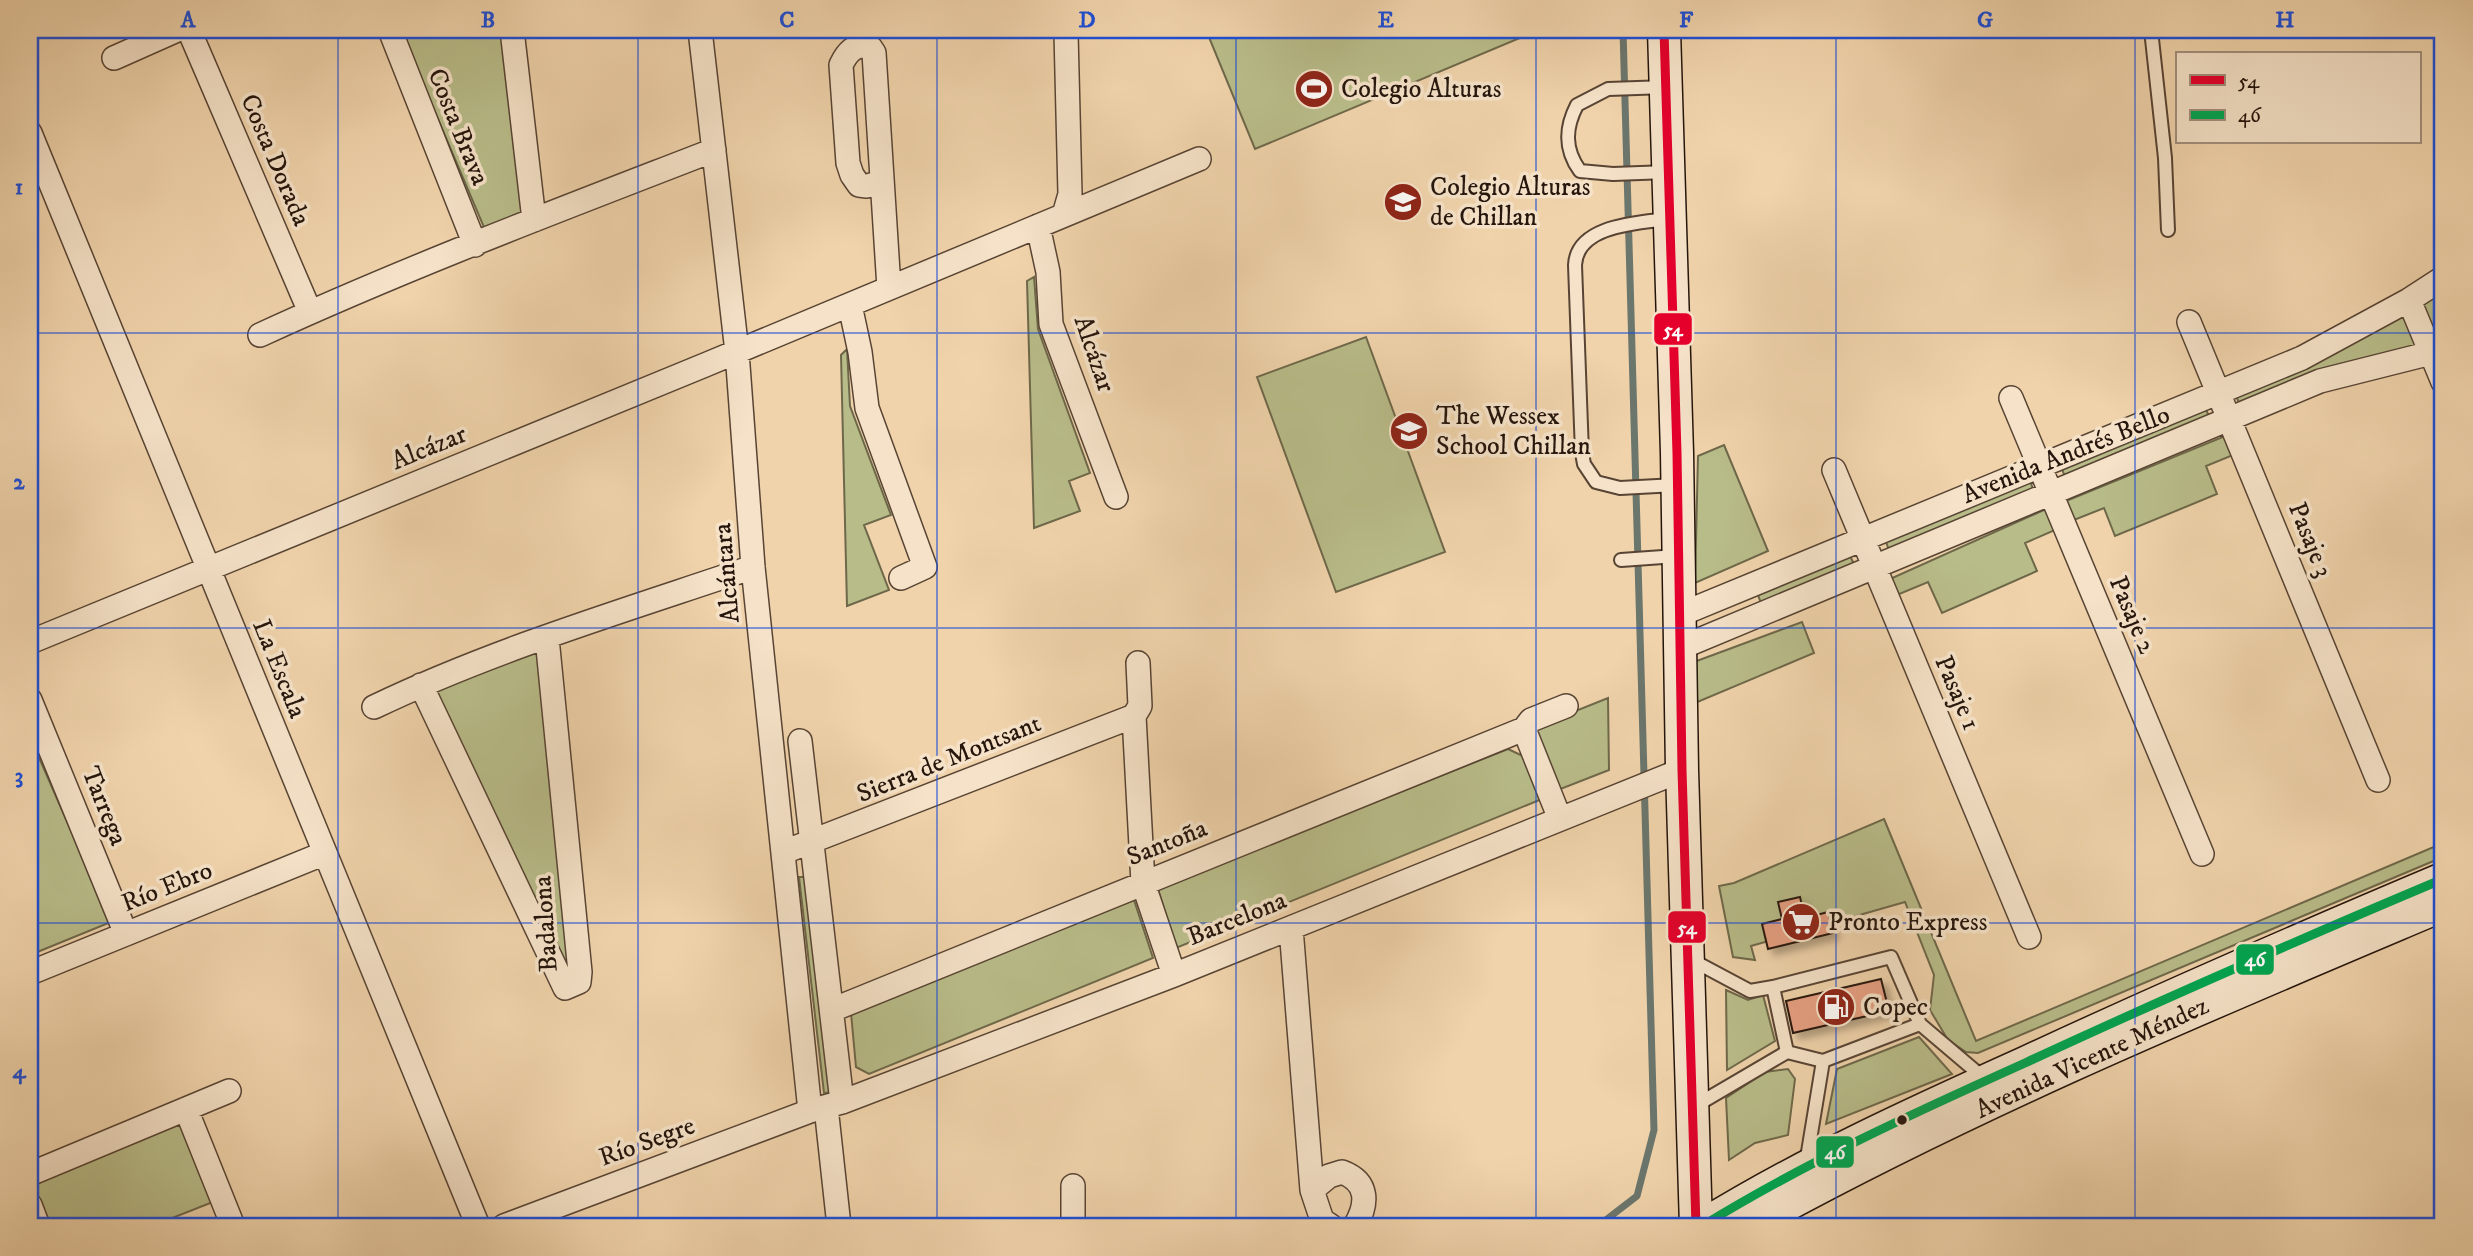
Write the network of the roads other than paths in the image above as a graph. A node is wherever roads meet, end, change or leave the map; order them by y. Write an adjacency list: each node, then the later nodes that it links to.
1 (177, 30): 9 (street)
2 (189, 30): 26 (street, Costa Dorada)
3 (390, 30): 21 (street, Costa Brava)
4 (512, 30): 17 (street)
5 (700, 30): 12 (street, Alcántara)
6 (1664, 30): 10 (main road)
7 (2151, 30): 20 (lane)
8 (1066, 33): 16 (street)
9 (114, 58)
10 (1654, 87): 14 (main road); 14 (lane)
11 (30, 133): 45 (street, La Escala)
12 (714, 150): 17 (street); 29 (street, Alcántara)
13 (1199, 159): 16 (street, Alcázar)
14 (1653, 172): 18 (main road)
15 (882, 182): 15 (street); 23 (street)
16 (1064, 215): 19 (street, Alcázar)
17 (534, 220): 21 (street)
18 (1655, 221): 37 (main road); 37 (lane)
19 (1038, 226): 23 (street, Alcázar); 39 (street, Alcázar)
20 (2168, 230)
21 (475, 245): 26 (street)
22 (2443, 278): 24 (street, Avenida Andrés Bello)
23 (889, 288): 25 (street, Alcázar)
24 (2409, 300): 30 (street); 32 (street, Avenida Andrés Bello)
25 (850, 305): 29 (street, Alcázar); 46 (street)
26 (310, 312): 28 (street)
27 (2189, 322): 32 (street, Pasaje 3)
28 (260, 335)
29 (737, 352): 43 (street, Alcántara); 45 (street, Alcázar)
30 (2437, 352): 31 (street); 34 (street, Avenida Andrés Bello)
31 (2443, 382)
32 (2218, 393): 34 (street, Pasaje 3); 35 (street, Avenida Andrés Bello)
33 (2011, 398): 35 (street, Pasaje 2)
34 (2229, 419): 38 (street, Avenida Andrés Bello); 60 (street, Pasaje 3)
35 (2039, 466): 38 (street, Pasaje 2); 40 (street, Avenida Andrés Bello)
36 (1834, 470): 40 (street, Pasaje 1)
37 (1677, 485): 41 (main road)
38 (2051, 494): 44 (street, Avenida Andrés Bello); 65 (street, Pasaje 2)
39 (1116, 497)
40 (1863, 539): 44 (street, Pasaje 1); 47 (street, Avenida Andrés Bello)
41 (1678, 556): 42 (lane); 47 (main road)
42 (1621, 560)
43 (753, 567): 48 (street); 63 (street, Alcántara)
44 (1875, 567): 50 (street, Avenida Andrés Bello); 71 (street, Pasaje 1)
45 (208, 569): 49 (street, Alcázar); 64 (street, La Escala)
46 (901, 578)
47 (1679, 615): 50 (main road)
48 (547, 638): 52 (street); 52 (street, Badalona)
49 (31, 640)
50 (1679, 648): 59 (main road)
51 (1138, 663): 56 (street)
52 (421, 685): 55 (street)
53 (30, 700): 70 (street, Tarrega)
54 (1566, 706): 57 (street, Santoña)
55 (374, 707)
56 (1134, 716): 62 (street, Sierra de Montsant); 67 (street)
57 (1524, 729): 61 (street); 67 (street, Santoña)
58 (800, 741): 62 (street, Alcántara)
59 (1668, 776): 61 (street, Barcelona); 72 (main road)
60 (2378, 780)
61 (1560, 819): 69 (street, Barcelona)
62 (813, 842): 63 (street, Sierra de Montsant); 76 (street, Alcántara)
63 (784, 852): 82 (street, Alcántara)
64 (325, 853): 70 (street, Río Ebro); 95 (street, La Escala)
65 (2202, 854)
66 (2443, 879): 80 (main road, Avenida Vicente Méndez)
67 (1143, 883): 74 (street); 76 (street, Santoña)
68 (2443, 905): 104 (main road, Avenida Vicente Méndez)
69 (1291, 928): 74 (street, Barcelona); 89 (street)
70 (126, 934): 73 (street, Río Ebro)
71 (2029, 937)
72 (1687, 957): 75 (lane); 83 (main road)
73 (30, 973)
74 (1174, 975): 82 (street, Barcelona)
75 (1773, 987): 77 (lane); 78 (lane)
76 (832, 1010): 82 (street, Alcántara)
77 (1920, 1024): 79 (lane); 80 (lane)
78 (1787, 1052): 79 (lane); 83 (lane)
79 (1823, 1060): 85 (lane)
80 (1986, 1080): 85 (main road, Avenida Vicente Méndez)
81 (229, 1091): 84 (street)
82 (826, 1107): 91 (street, Río Segre); 98 (street, Alcántara)
83 (1692, 1108): 87 (main road)
84 (186, 1109): 86 (street); 94 (street)
85 (1806, 1166): 90 (main road, Avenida Vicente Méndez)
86 (30, 1174)
87 (1694, 1184): 90 (main road); 102 (main road)
88 (1073, 1186): 99 (street)
89 (1312, 1190): 100 (street); 101 (street)
90 (1759, 1192): 103 (main road, Avenida Vicente Méndez)
91 (565, 1203): 96 (street, Río Segre); 97 (street)
92 (30, 1205): 93 (street)
93 (38, 1226)
94 (233, 1226)
95 (478, 1226)
96 (504, 1226)
97 (566, 1226)
98 (839, 1226)
99 (1073, 1226)
100 (1331, 1226)
101 (1354, 1226)
102 (1696, 1226)
103 (1702, 1226)
104 (1748, 1226)

